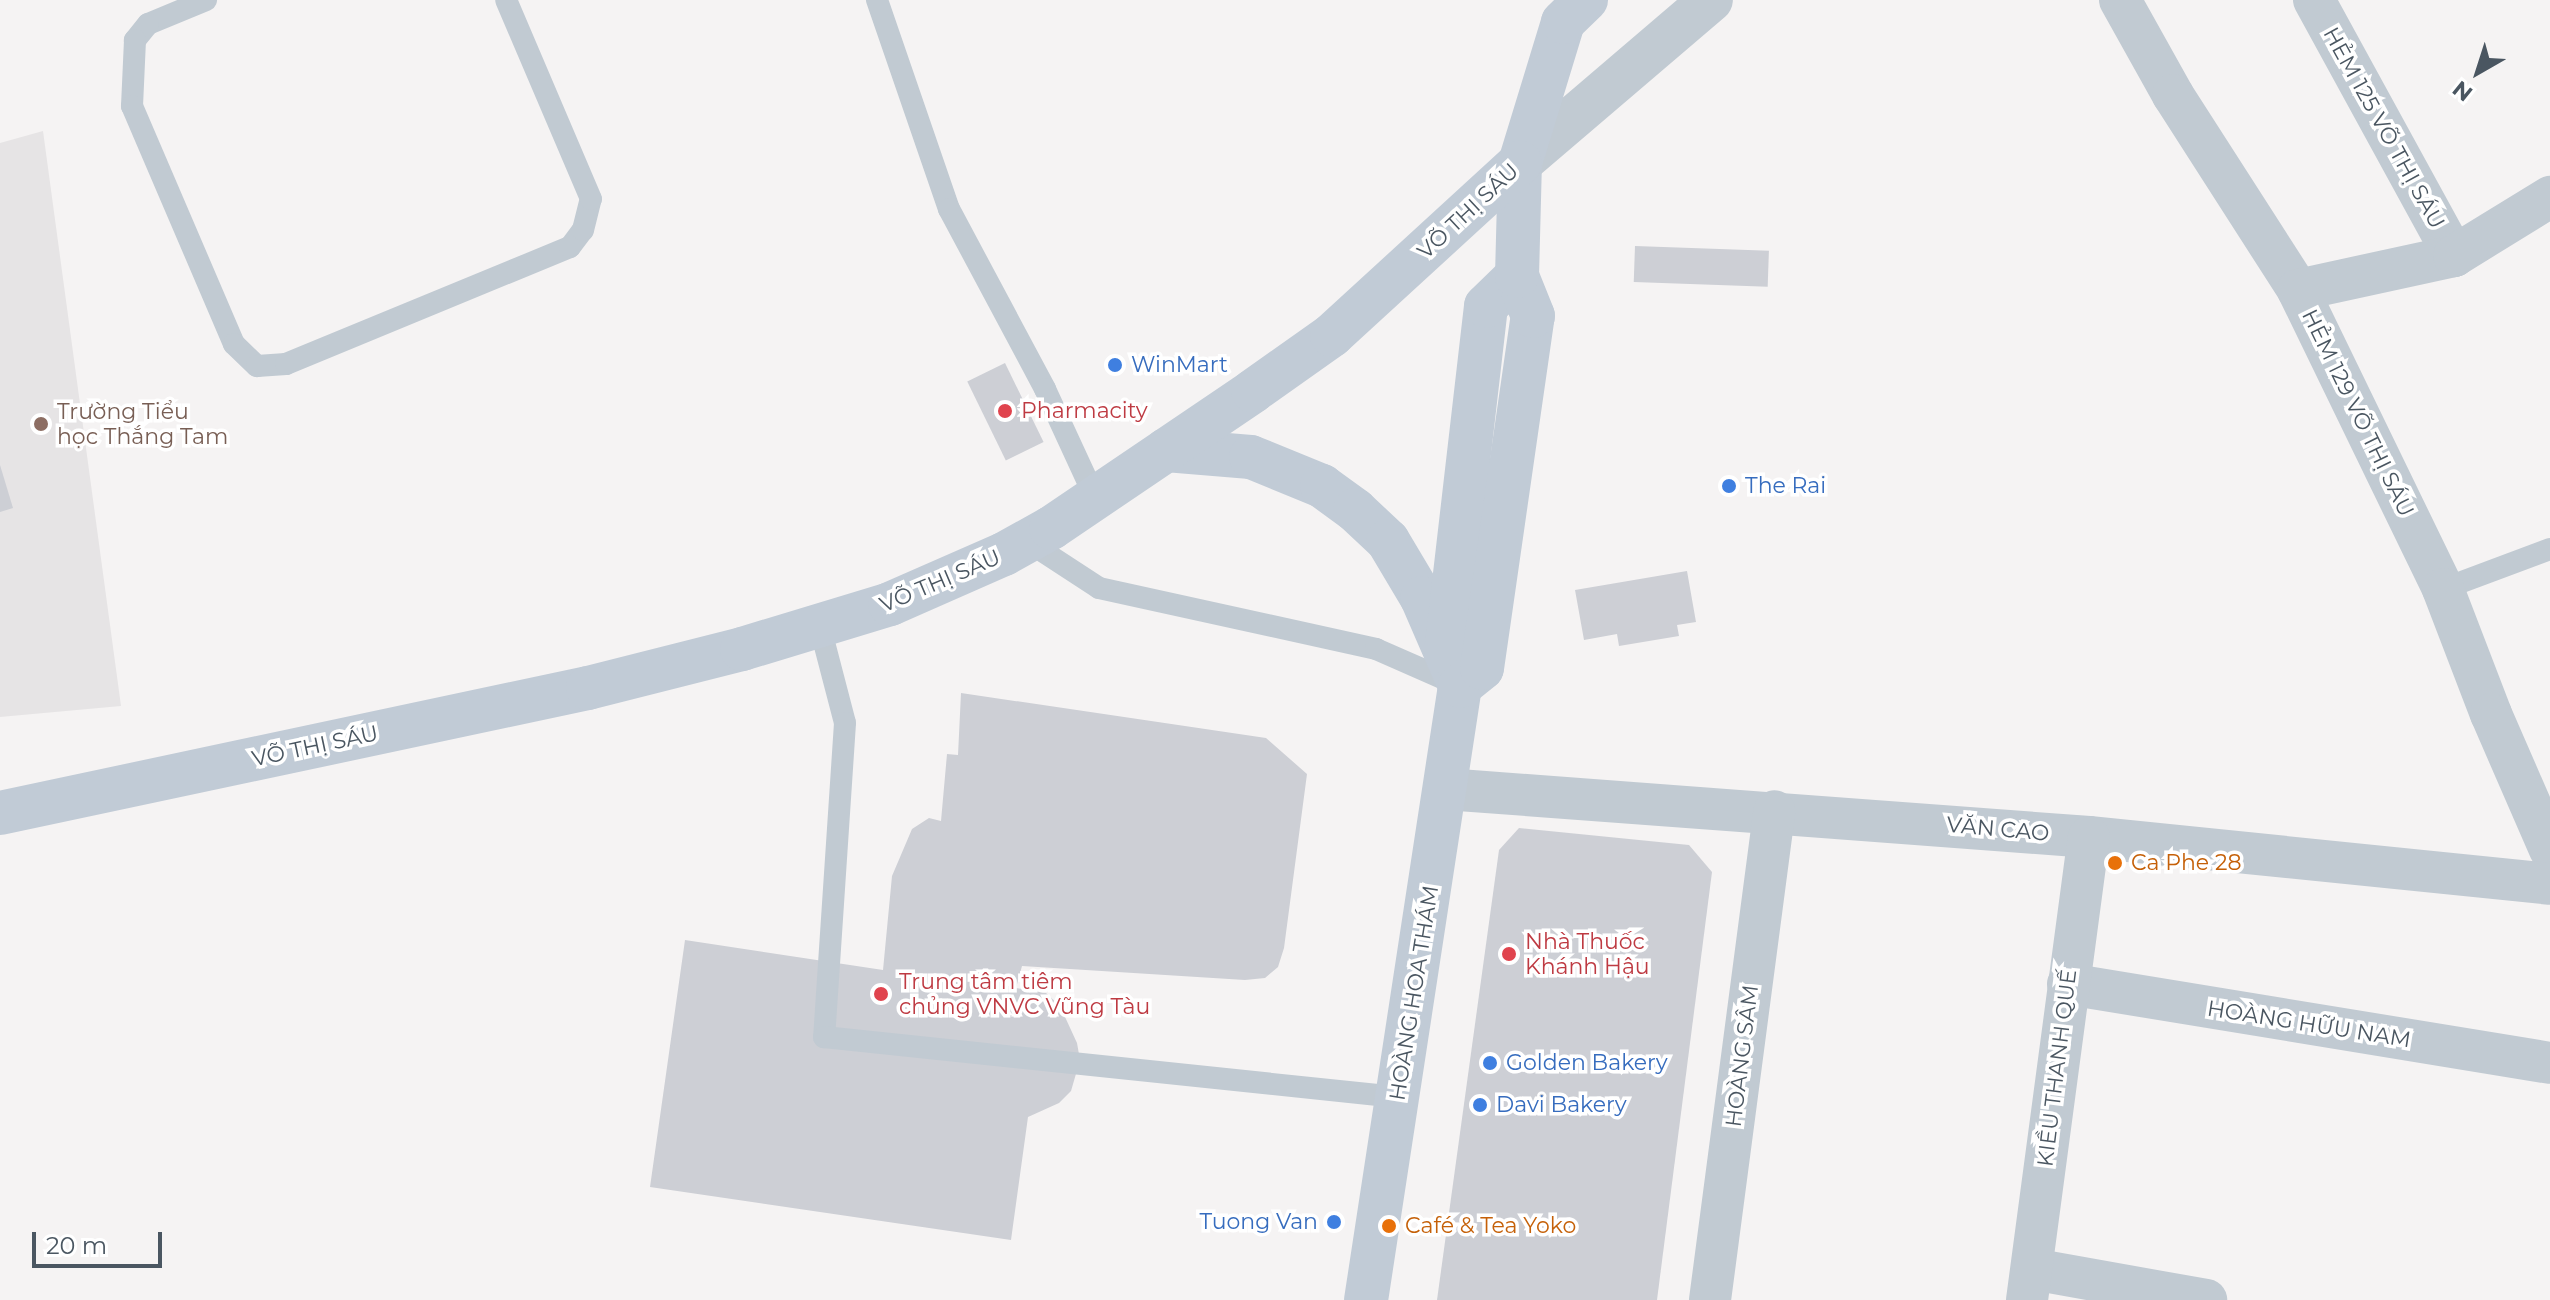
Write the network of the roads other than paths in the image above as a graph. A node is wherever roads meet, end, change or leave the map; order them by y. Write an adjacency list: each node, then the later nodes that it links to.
1 (206, 0): 2 (lane)
2 (506, 0)
3 (877, 0): 13 (lane)
4 (1711, 0): 8 (street, VÕ THỊ SÁU)
5 (2120, 0): 11 (street, HẺM 129 VÕ THỊ SÁU)
6 (2314, 0): 10 (street, HẺM 125 VÕ THỊ SÁU)
7 (1567, 7): 8 (main road)
8 (1520, 163): 12 (main road, VÕ THỊ SÁU); 18 (main road)
9 (2550, 197): 10 (street)
10 (2454, 256): 11 (street)
11 (2298, 290): 16 (street, HẺM 129 VÕ THỊ SÁU)
12 (1166, 450): 13 (main road, VÕ THỊ SÁU); 18 (main road)
13 (1095, 497): 14 (main road, VÕ THỊ SÁU)
14 (1027, 541): 17 (main road, VÕ THỊ SÁU); 18 (lane)
15 (2550, 549): 16 (lane)
16 (2443, 589): 23 (street, HẺM 129 VÕ THỊ SÁU)
17 (820, 627): 21 (main road, VÕ THỊ SÁU); 27 (lane)
18 (1453, 672): 19 (main road, HOÀNG HOA THÁM)
19 (1445, 789): 20 (street, VĂN CAO); 27 (main road, HOÀNG HOA THÁM)
20 (1774, 811): 22 (street, VĂN CAO); 30 (street, HOÀNG SÂM)
21 (0, 813)
22 (2089, 837): 24 (street, VĂN CAO); 25 (street, KIỀU THANH QUẾ)
23 (2550, 850)
24 (2550, 884)
25 (2068, 984): 26 (street, HOÀNG HỮU NAM); 28 (street, KIỀU THANH QUẾ)
26 (2550, 1063)
27 (1397, 1097): 29 (main road, HOÀNG HOA THÁM)
28 (2029, 1284): 31 (street)
29 (1366, 1300)
30 (1710, 1300)
31 (2206, 1300)

